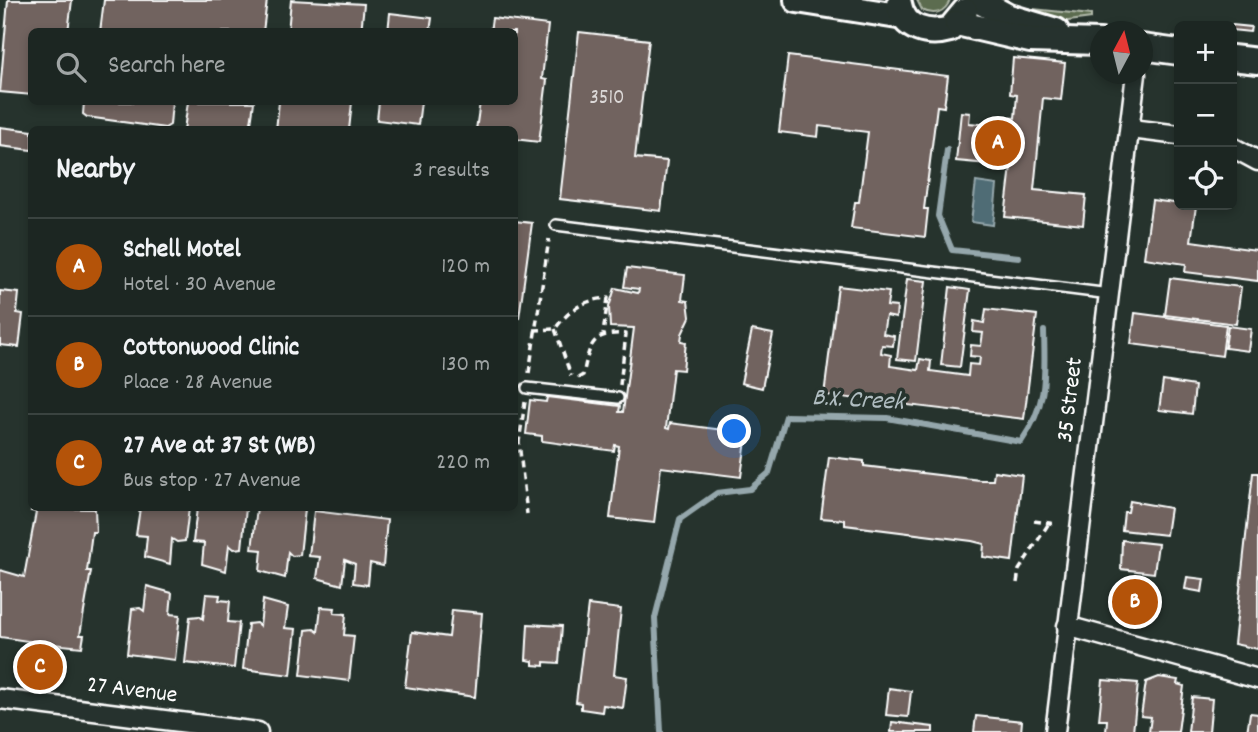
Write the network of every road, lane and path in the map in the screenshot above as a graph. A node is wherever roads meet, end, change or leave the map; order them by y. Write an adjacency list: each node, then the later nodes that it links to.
1 (797, 0): 4 (street)
2 (969, 0): 5 (street)
3 (977, 0): 6 (street)
4 (901, 9): 5 (street)
5 (957, 23): 7 (street)
6 (1090, 40)
7 (1090, 41)
8 (1153, 48): 9 (street)
9 (1174, 51)
10 (1237, 59): 11 (street)
11 (1258, 61)
12 (1135, 84): 13 (street, 35 Street)
13 (1131, 129): 14 (street); 18 (street, 35 Street)
14 (1174, 134)
15 (1237, 150): 16 (street)
16 (1258, 161)
17 (556, 225): 18 (lane); 20 (path)
18 (1110, 294): 29 (street, 35 Street)
19 (555, 329): 20 (path); 21 (path); 21 (path)
20 (534, 330): 22 (path)
21 (603, 334): 23 (path)
22 (527, 388): 23 (lane); 24 (path)
23 (618, 398)
24 (527, 514)
25 (1034, 522): 26 (path)
26 (1049, 523): 27 (path); 28 (path)
27 (1057, 524)
28 (1017, 583)
29 (1067, 626): 30 (street); 33 (street, 35 Street)
30 (1258, 679)
31 (0, 699): 32 (street, 27 Avenue)
32 (258, 732)
33 (1055, 732)

